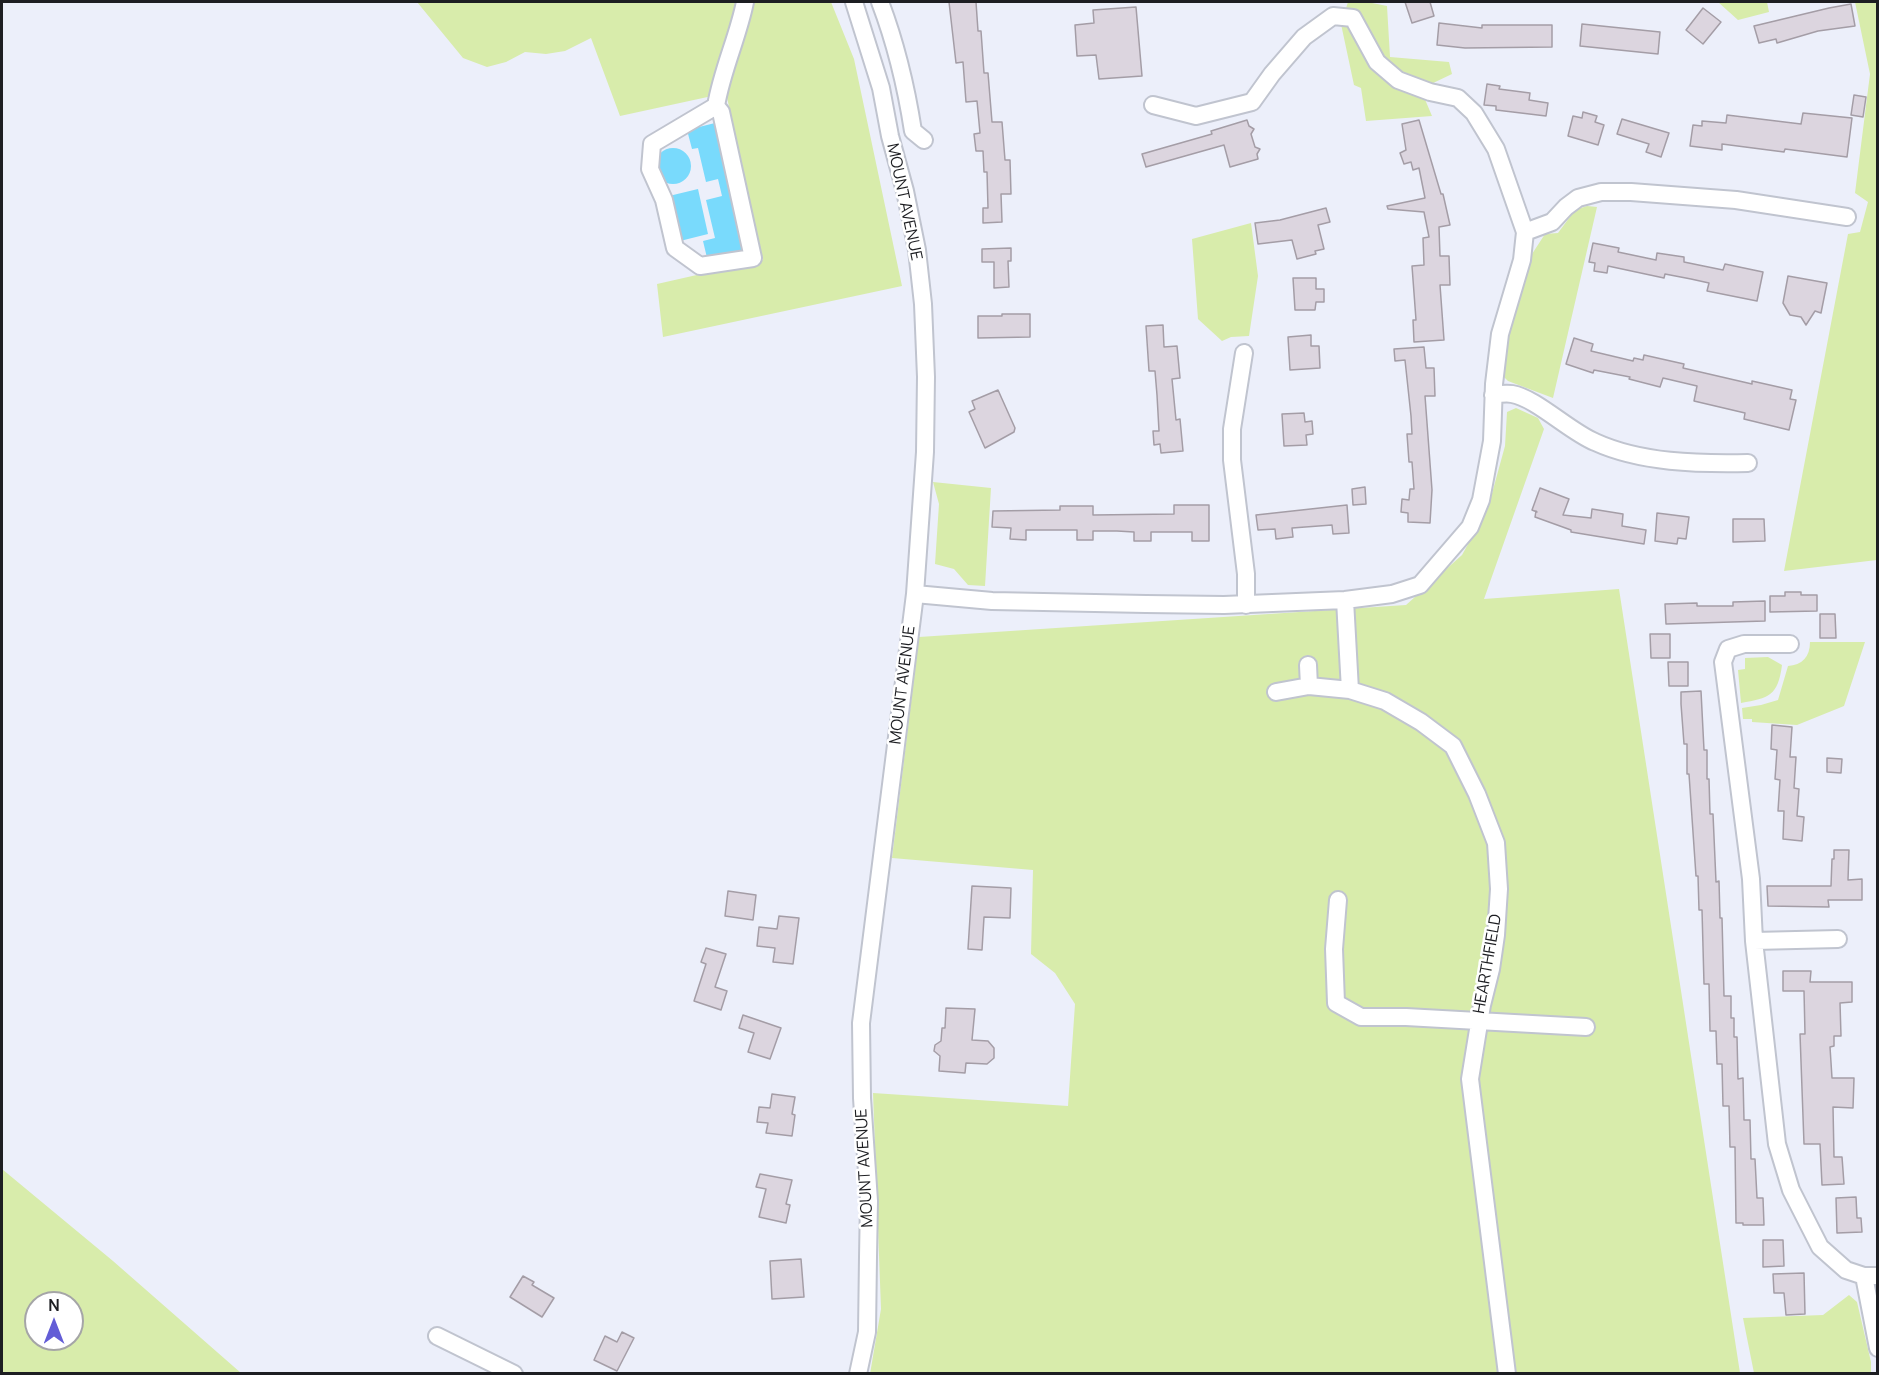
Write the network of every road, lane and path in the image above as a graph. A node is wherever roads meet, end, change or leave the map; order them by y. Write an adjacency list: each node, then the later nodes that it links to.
1 (745, 2): 5 (street)
2 (854, 2): 12 (street, MOUNT AVENUE)
3 (880, 2): 6 (street)
4 (1153, 105): 8 (street)
5 (716, 106): 5 (street)
6 (924, 140)
7 (1847, 217): 8 (street)
8 (1525, 232): 10 (street)
9 (1244, 353): 14 (street)
10 (1493, 395): 11 (street); 13 (street)
11 (1748, 463)
12 (915, 594): 14 (street); 29 (street, MOUNT AVENUE)
13 (1345, 600): 14 (street); 18 (street)
14 (1246, 604)
15 (1790, 644): 22 (street)
16 (1308, 665): 17 (street)
17 (1309, 686): 18 (street, HEARTHFIELD); 19 (street, HEARTHFIELD)
18 (1350, 690): 23 (street, HEARTHFIELD)
19 (1276, 692)
20 (1338, 900): 23 (street, HEARTHFIELD)
21 (1838, 939): 22 (street)
22 (1754, 941): 25 (street)
23 (1479, 1022): 24 (street, HEARTHFIELD); 30 (street, HEARTHFIELD)
24 (1586, 1027)
25 (1871, 1276): 27 (street)
26 (437, 1336): 28 (street)
27 (1878, 1348)
28 (514, 1374)
29 (858, 1374)
30 (1507, 1374)

